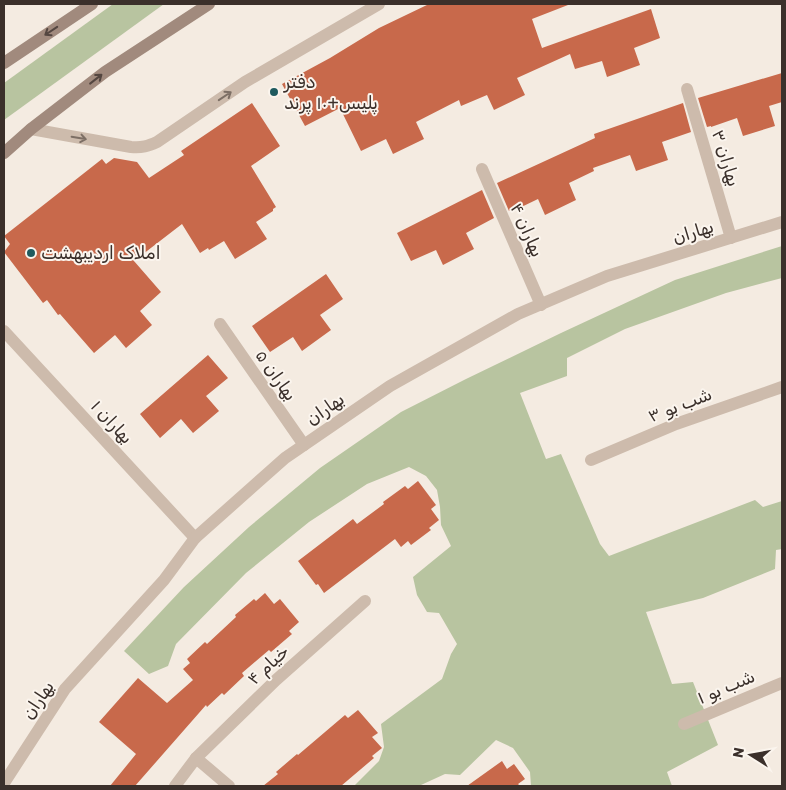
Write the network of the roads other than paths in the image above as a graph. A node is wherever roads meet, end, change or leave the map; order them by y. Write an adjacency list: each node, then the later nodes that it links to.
1 (92, 4): 4 (main road, one-way to 4)
2 (209, 4): 6 (main road, one-way to 2)
3 (379, 4): 6 (street, one-way to 3)
4 (4, 63)
5 (687, 89): 10 (street, بهاران ۳)
6 (31, 129): 7 (main road)
7 (4, 153)
8 (482, 169): 11 (street, بهاران ۴)
9 (782, 222): 10 (street, بهاران)
10 (732, 238): 11 (street, بهاران)
11 (541, 305): 15 (street, بهاران)
12 (220, 324): 15 (street, بهاران ۵)
13 (4, 330): 17 (street, بهاران ۱)
14 (782, 387): 16 (street, شب بو ۳)
15 (304, 445): 17 (street, بهاران)
16 (591, 460)
17 (195, 538): 22 (street, بهاران)
18 (366, 602): 21 (street, خیام ۴)
19 (782, 683): 20 (street, شب بو ۱)
20 (684, 724)
21 (196, 758): 23 (street, خیام ۴); 24 (street)
22 (4, 783)
23 (175, 786)
24 (228, 786)

